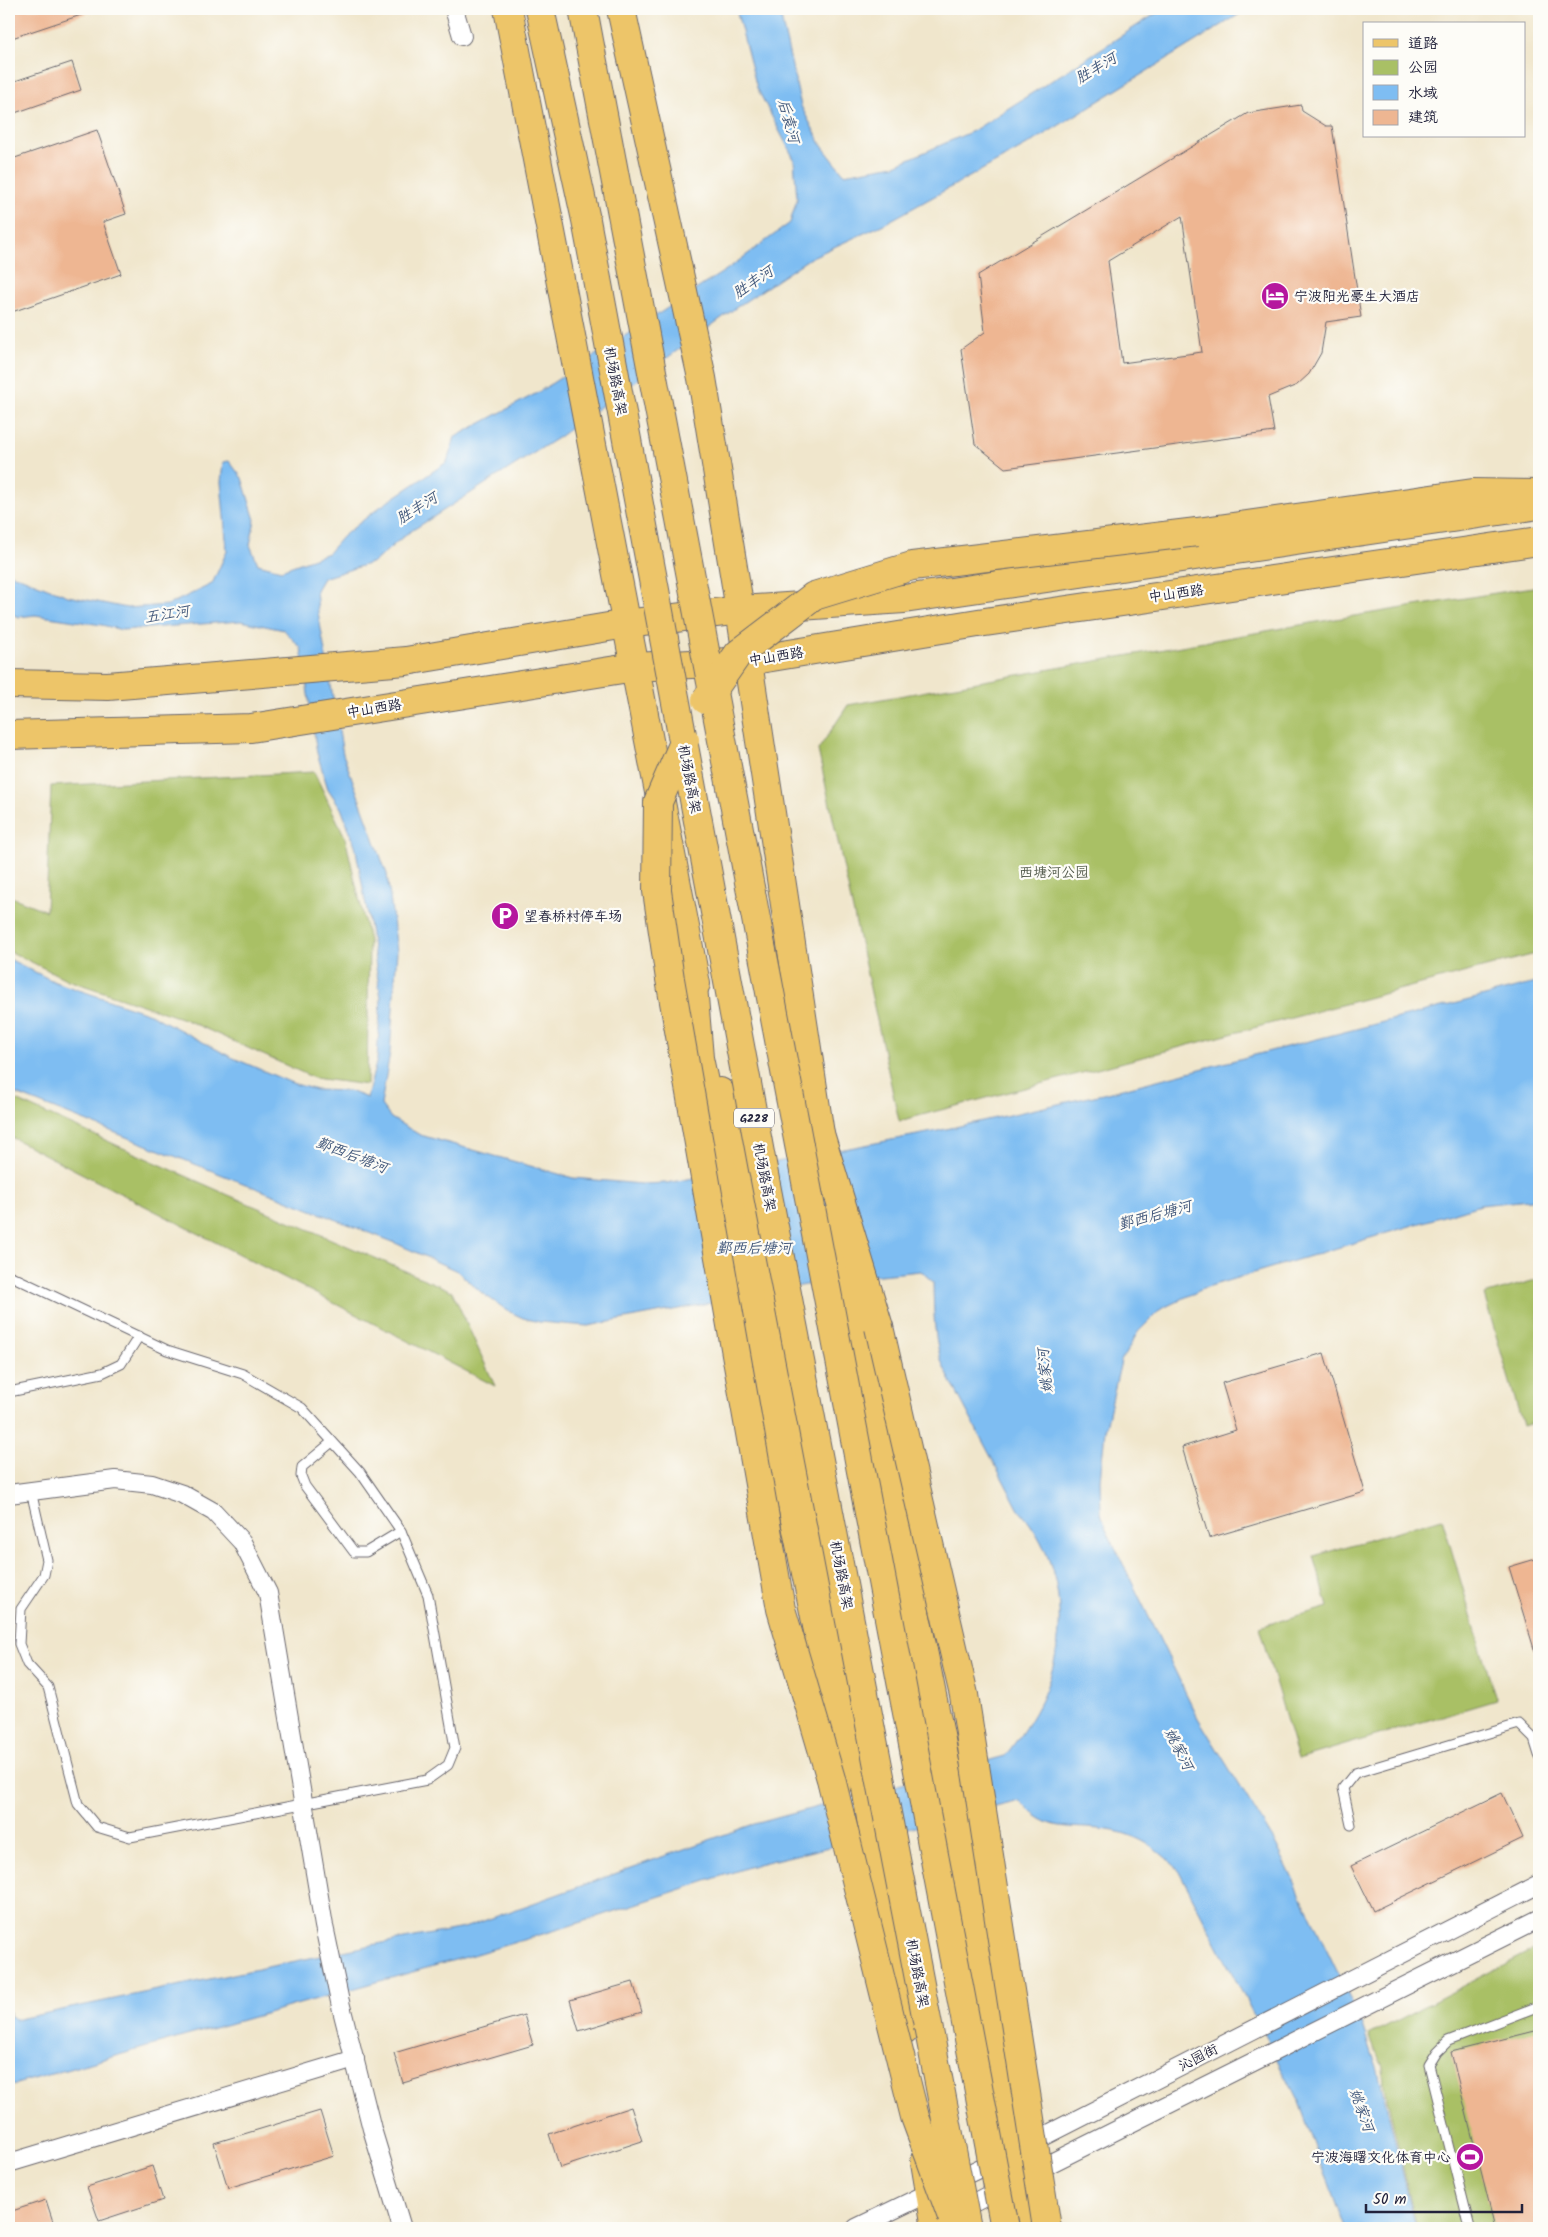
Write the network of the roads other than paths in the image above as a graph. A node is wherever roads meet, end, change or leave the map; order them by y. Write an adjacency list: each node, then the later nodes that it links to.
1 (454, 9): 6 (street)
2 (508, 9): 11 (main road)
3 (540, 9): 40 (main road, 机场路高架 / G228, bridge)
4 (583, 9): 41 (main road, G228, bridge)
5 (621, 9): 10 (main road)
6 (462, 36)
7 (1539, 494): 27 (main road, bridge)
8 (1539, 505): 10 (main road)
9 (1539, 541): 12 (main road, 中山西路)
10 (740, 610): 11 (main road); 12 (main road)
11 (626, 624): 13 (main road); 14 (main road)
12 (747, 661): 13 (main road, 中山西路); 17 (main road)
13 (634, 667): 15 (main road, 中山西路); 16 (main road)
14 (9, 684)
15 (9, 735)
16 (691, 961): 27 (main road, bridge); 36 (main road)
17 (816, 1119): 33 (main road); 43 (main road, bridge)
18 (9, 1275): 19 (lane)
19 (139, 1336): 20 (lane); 21 (lane)
20 (9, 1392)
21 (332, 1442): 24 (lane); 24 (lane)
22 (30, 1492): 23 (street); 26 (street); 26 (lane)
23 (9, 1494)
24 (401, 1532): 26 (lane)
25 (1539, 1755): 28 (lane)
26 (304, 1804): 32 (street)
27 (840, 1815): 37 (main road, bridge)
28 (1352, 1825)
29 (1539, 1884): 33 (street, 沁园街)
30 (1539, 1919): 35 (street)
31 (1539, 2006): 44 (lane)
32 (354, 2059): 34 (street); 38 (street)
33 (1017, 2150): 35 (main road); 36 (street, 沁园街)
34 (9, 2163)
35 (1024, 2177): 37 (street); 42 (main road)
36 (930, 2193): 37 (main road); 39 (street, 沁园街)
37 (938, 2227)
38 (402, 2228)
39 (856, 2228)
40 (967, 2228)
41 (1005, 2228)
42 (1035, 2228)
43 (1047, 2228)
44 (1470, 2228)

